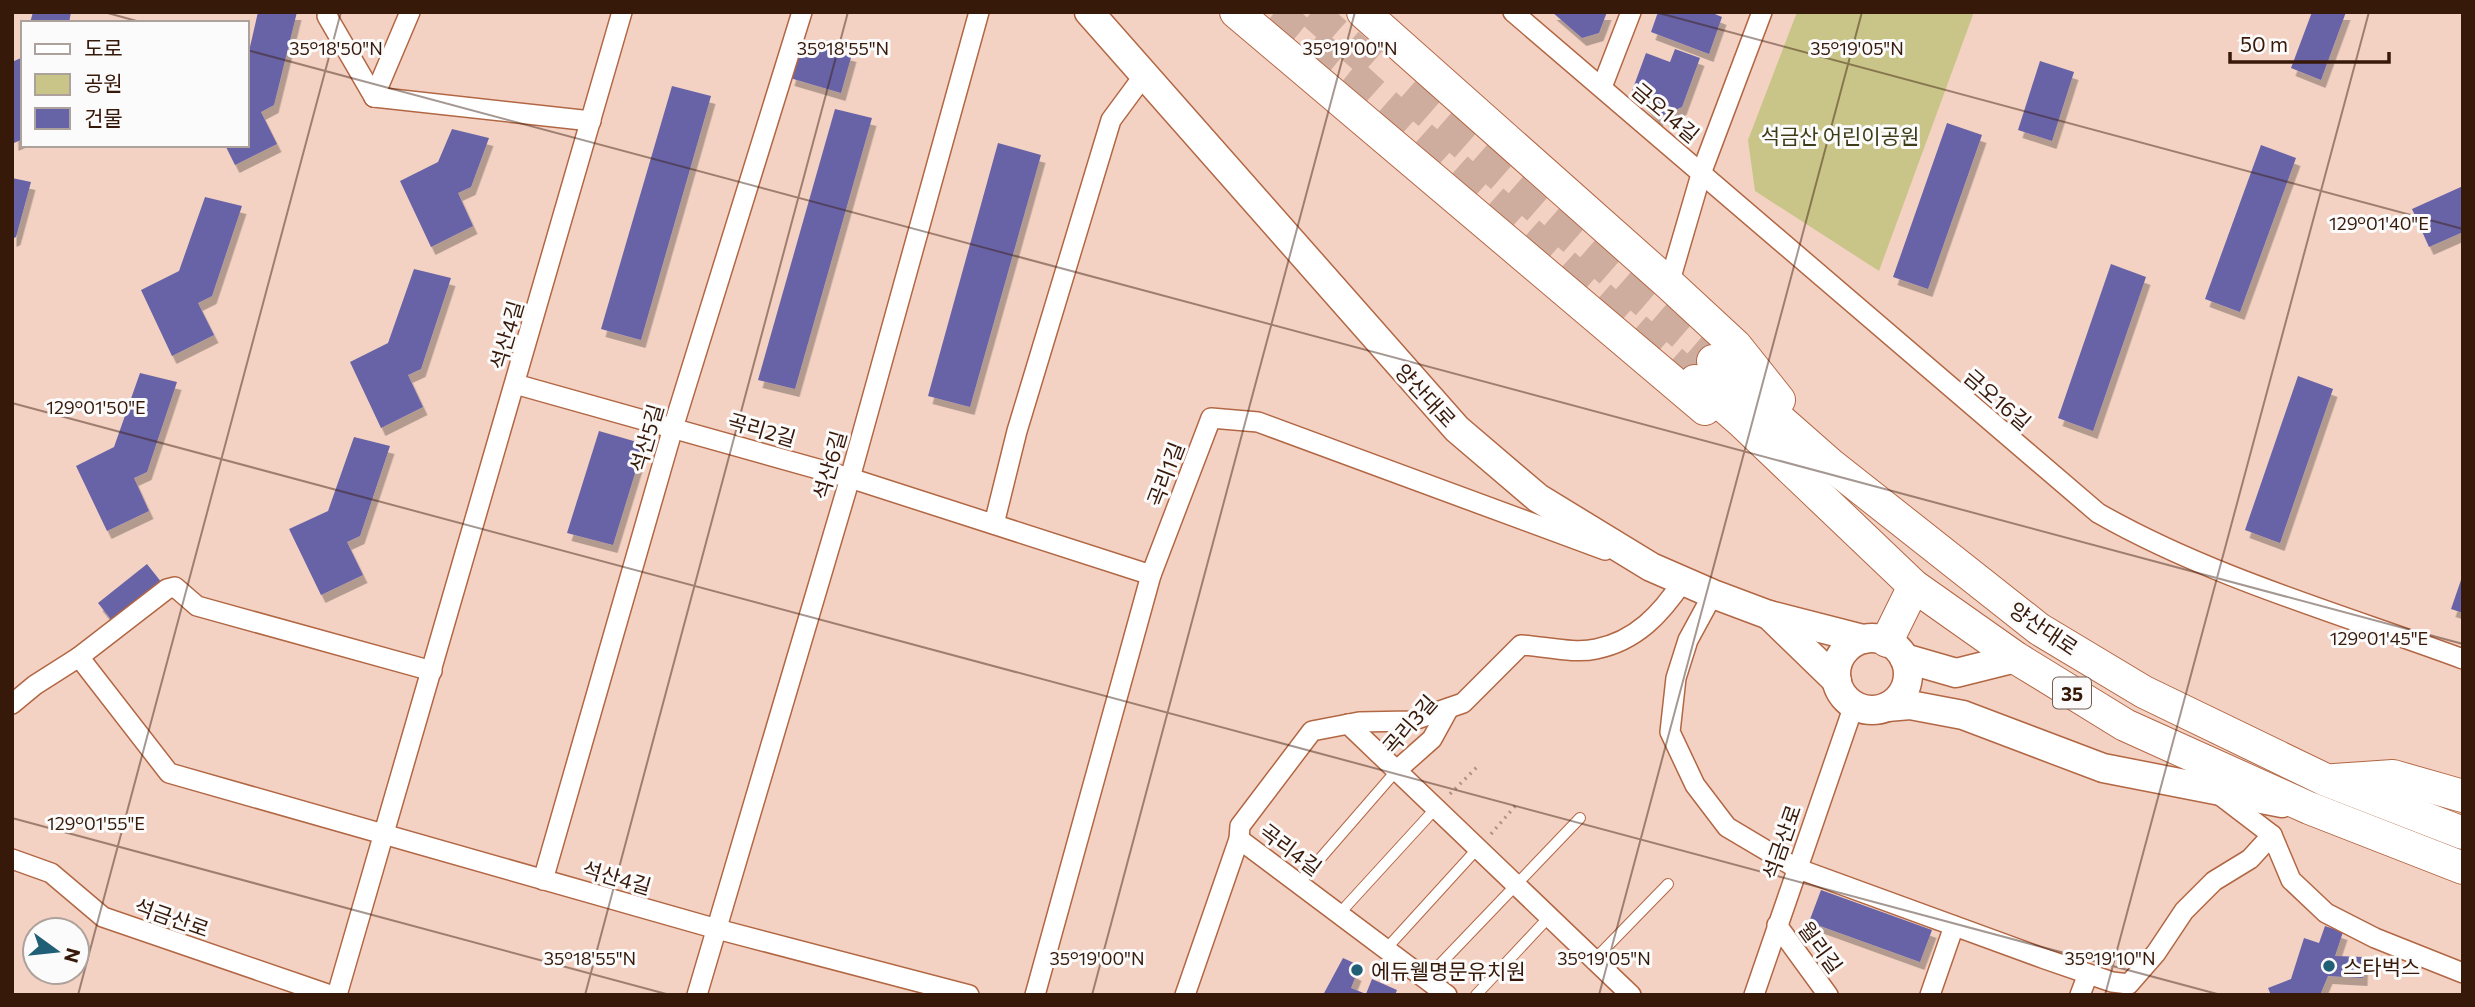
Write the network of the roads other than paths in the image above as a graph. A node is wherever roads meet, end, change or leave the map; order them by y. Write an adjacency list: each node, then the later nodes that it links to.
1 (328, 12): 14 (street)
2 (410, 12): 14 (street)
3 (622, 12): 15 (street, 석산4길)
4 (802, 12): 20 (street, 석산5길)
5 (979, 12): 22 (street, 석산6길)
6 (1088, 12): 12 (main road, 양산대로)
7 (1236, 12): 21 (main road)
8 (1363, 12): 17 (main road)
9 (1513, 12): 13 (street, 금오14길)
10 (1631, 12): 13 (street, 금오14길)
11 (1762, 12): 16 (street)
12 (1145, 74): 23 (street); 24 (main road, 양산대로)
13 (1602, 87): 16 (street, 금오14길)
14 (374, 97): 15 (street)
15 (591, 121): 19 (street, 석산4길)
16 (1702, 171): 17 (street); 33 (street, 금오16길)
17 (1669, 284): 21 (main road)
18 (1704, 371): 21 (main road, 양산대로 / 35)
19 (516, 384): 20 (street, 곡리2길); 34 (street, 석산4길)
20 (673, 428): 22 (street, 곡리2길); 56 (street, 석산5길)
21 (1819, 473): 27 (main road, 양산대로 / 35); 42 (main road, 양산대로 / 35)
22 (850, 478): 23 (street, 곡리2길); 64 (street, 석산6길)
23 (994, 524): 25 (street, 곡리2길)
24 (1651, 567): 25 (street, 곡리1길); 26 (main road, 양산대로)
25 (1151, 575): 74 (street, 곡리1길)
26 (1683, 581): 28 (main road, 양산대로); 39 (street, 곡리3길)
27 (1914, 586): 30 (main road); 32 (main road, 양산대로 / 35)
28 (1713, 594): 29 (main road, 양산대로); 54 (street)
29 (1769, 615): 30 (main road, 양산대로); 35 (main road)
30 (1885, 646): 32 (main road, 양산대로); 35 (main road); 38 (main road)
31 (79, 657): 34 (street); 36 (street); 49 (street, 석산4길)
32 (2016, 658): 46 (main road, 양산대로 / 35)
33 (2463, 659)
34 (432, 671): 49 (street, 석산4길)
35 (1837, 681): 37 (main road)
36 (12, 705)
37 (1854, 705): 38 (main road); 54 (street, 석금산로)
38 (1886, 707): 43 (main road)
39 (1449, 708): 40 (street); 41 (street, 곡리3길)
40 (1348, 724): 41 (street); 51 (street)
41 (1396, 770): 45 (street, 곡리3길); 57 (lane)
42 (2326, 780): 44 (main road); 48 (main road, 양산대로 / 35)
43 (2213, 791): 46 (main road); 50 (street)
44 (2463, 796)
45 (1436, 808): 52 (street, 곡리3길); 60 (lane)
46 (2309, 808): 55 (main road, 양산대로 / 35)
47 (1580, 818): 59 (lane)
48 (2463, 834)
49 (384, 835): 56 (street, 석산4길); 71 (street, 석산4길)
50 (2272, 835): 67 (street); 68 (street)
51 (1239, 839): 57 (street, 곡리4길); 75 (street, 곡리4길)
52 (1478, 848): 59 (street, 곡리3길); 65 (lane)
53 (14, 857): 70 (street, 석금산로)
54 (1796, 868): 62 (street, 석금산로); 63 (street)
55 (2463, 869)
56 (543, 880): 64 (street, 석산4길)
57 (1299, 883): 60 (street, 곡리4길)
58 (1668, 884): 66 (lane)
59 (1518, 887): 61 (street, 곡리3길); 69 (lane)
60 (1339, 914): 65 (street, 곡리4길)
61 (1549, 917): 66 (street, 곡리3길); 77 (lane)
62 (1777, 925): 79 (street, 석금산로); 80 (street, 월리길)
63 (1954, 926): 68 (street); 81 (street)
64 (717, 929): 72 (street, 석산6길); 73 (street)
65 (1385, 949): 69 (street, 곡리4길)
66 (1594, 960): 78 (street, 곡리3길)
67 (2463, 973)
68 (2088, 974): 82 (street)
69 (1426, 979): 76 (street, 곡리4길)
70 (330, 995)
71 (337, 995)
72 (697, 995)
73 (969, 995)
74 (1035, 995)
75 (1185, 995)
76 (1447, 995)
77 (1476, 995)
78 (1631, 995)
79 (1754, 995)
80 (1828, 995)
81 (1930, 995)
82 (2080, 995)

